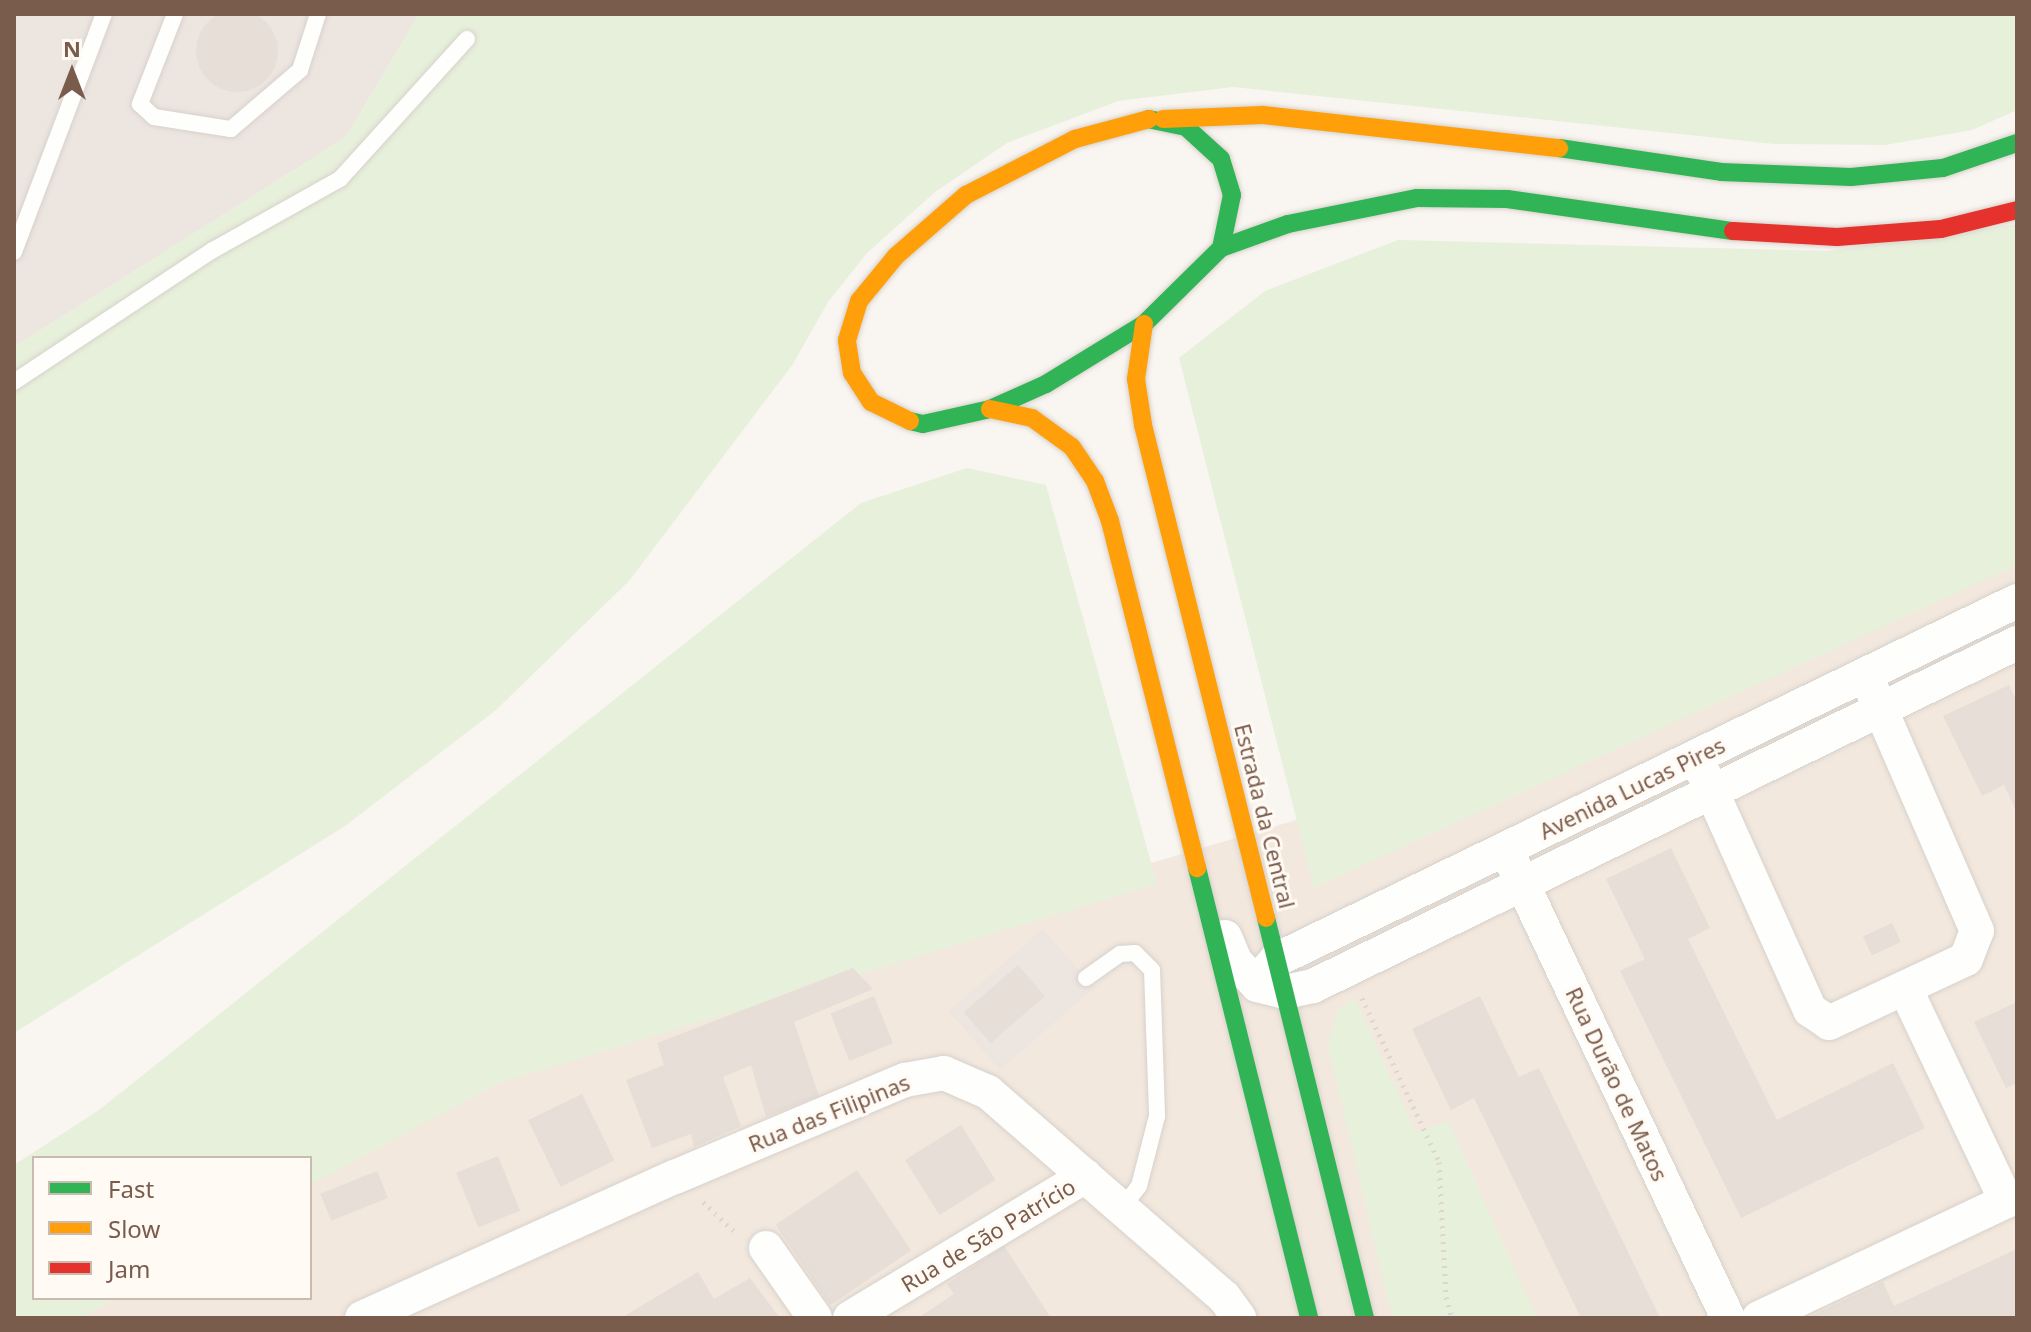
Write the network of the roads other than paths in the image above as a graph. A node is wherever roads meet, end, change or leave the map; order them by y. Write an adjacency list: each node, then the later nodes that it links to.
1 (104, 14): 9 (lane)
2 (175, 14): 3 (lane)
3 (318, 14)
4 (467, 39): 11 (lane)
5 (1149, 119): 6 (main road); 8 (main road); 12 (main road)
6 (2017, 143)
7 (2017, 210): 8 (main road)
8 (1221, 248): 10 (main road)
9 (14, 252)
10 (1144, 324): 12 (main road); 23 (main road, Estrada da Central)
11 (14, 382)
12 (990, 409): 20 (main road)
13 (2017, 601): 15 (street, Avenida Lucas Pires)
14 (2017, 643): 16 (street, Avenida Lucas Pires)
15 (1866, 677): 16 (street); 17 (street, Avenida Lucas Pires)
16 (1880, 709): 18 (street, Avenida Lucas Pires); 24 (street)
17 (1696, 757): 18 (street); 19 (street, Avenida Lucas Pires)
18 (1711, 791): 21 (street, Avenida Lucas Pires); 24 (street)
19 (1506, 849): 21 (street, Rua Durão de Matos); 23 (street, Avenida Lucas Pires)
20 (1198, 869): 23 (street); 25 (main road)
21 (1522, 883): 23 (street, Avenida Lucas Pires); 36 (street, Rua Durão de Matos)
22 (1086, 978): 28 (lane)
23 (1273, 979): 25 (street); 31 (main road, Estrada da Central)
24 (1905, 988): 27 (street)
25 (1244, 1058): 35 (main road)
26 (1085, 1176): 28 (street, Rua das Filipinas); 30 (street, Rua das Filipinas); 33 (street, Rua de São Patrício)
27 (2011, 1198): 37 (street)
28 (1122, 1208): 34 (street, Rua das Filipinas)
29 (766, 1248): 32 (street)
30 (370, 1316)
31 (1359, 1317)
32 (815, 1318)
33 (850, 1318)
34 (1239, 1318)
35 (1309, 1318)
36 (1728, 1318)
37 (1759, 1318)

